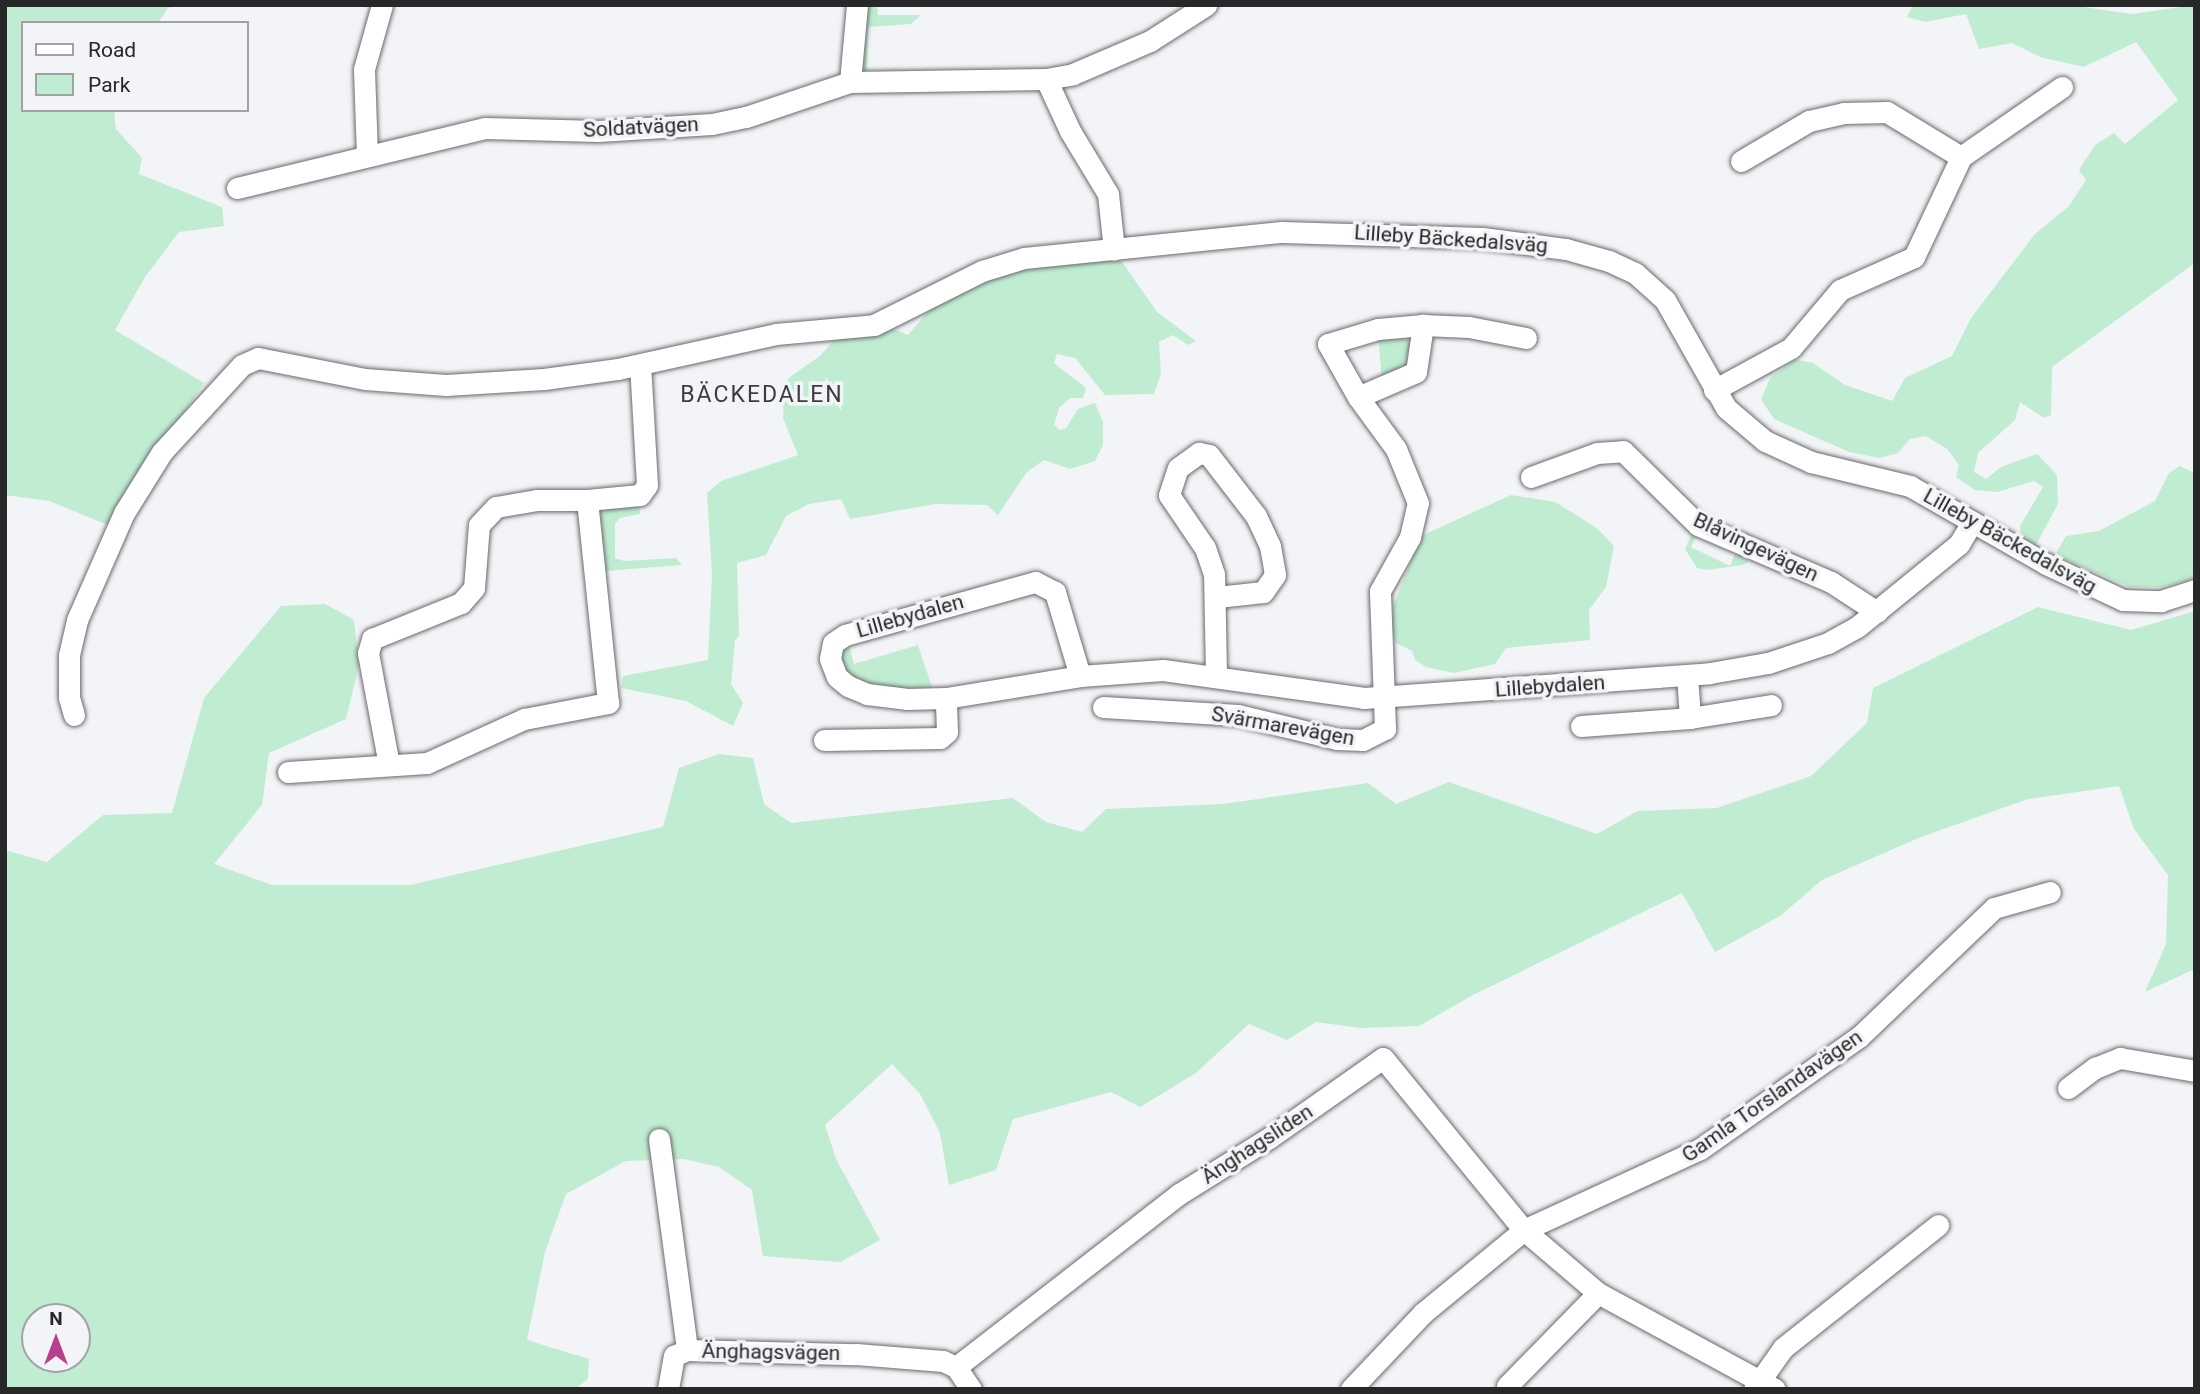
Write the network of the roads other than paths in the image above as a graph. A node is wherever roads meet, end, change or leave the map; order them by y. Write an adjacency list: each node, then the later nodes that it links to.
1 (382, 5): 7 (street)
2 (857, 5): 5 (street)
3 (1206, 5): 4 (street, Soldatvägen)
4 (1046, 79): 5 (street, Soldatvägen); 11 (street)
5 (850, 82): 7 (street, Soldatvägen)
6 (2062, 87): 8 (street)
7 (367, 156): 10 (street, Soldatvägen)
8 (1961, 157): 9 (street); 15 (street)
9 (1741, 161)
10 (237, 188)
11 (1114, 250): 14 (street, Lilleby Bäckedalsväg); 15 (street, Lilleby Bäckedalsväg)
12 (1423, 325): 13 (street); 16 (street); 16 (street)
13 (1526, 338)
14 (640, 365): 18 (street); 30 (street, Lilleby Bäckedalsväg)
15 (1714, 390): 19 (street, Lilleby Bäckedalsväg)
16 (1358, 397): 26 (street)
17 (1531, 477): 22 (street, Blåvingevägen)
18 (587, 500): 34 (street); 34 (street)
19 (1972, 522): 20 (street, Lilleby Bäckedalsväg); 22 (street, Lillebydalen)
20 (2195, 590)
21 (1217, 597): 21 (street); 23 (street)
22 (1877, 612): 24 (street, Lillebydalen)
23 (1216, 675): 25 (street, Lillebydalen); 26 (street, Lillebydalen)
24 (1687, 675): 26 (street, Lillebydalen); 31 (street)
25 (1080, 676): 27 (street, Lillebydalen); 27 (street, Lillebydalen)
26 (1387, 697): 29 (street, Svärmarevägen)
27 (946, 698): 33 (street)
28 (1771, 705): 31 (street)
29 (1103, 707)
30 (74, 715)
31 (1690, 718): 32 (street)
32 (1581, 726)
33 (824, 740)
34 (388, 765): 35 (street)
35 (288, 772)
36 (2050, 892): 41 (street, Gamla Torslandavägen)
37 (2195, 1071): 38 (street)
38 (2068, 1088)
39 (659, 1139): 43 (street, Änghagsvägen)
40 (1938, 1225): 46 (street)
41 (1524, 1230): 42 (street); 44 (street, Änghagsliden); 49 (street, Gamla Torslandavägen)
42 (1598, 1293): 45 (street); 46 (street)
43 (687, 1350): 44 (street, Änghagsvägen); 47 (street)
44 (956, 1367): 48 (street)
45 (1507, 1385)
46 (1763, 1386)
47 (668, 1389)
48 (971, 1389)
49 (1351, 1389)

